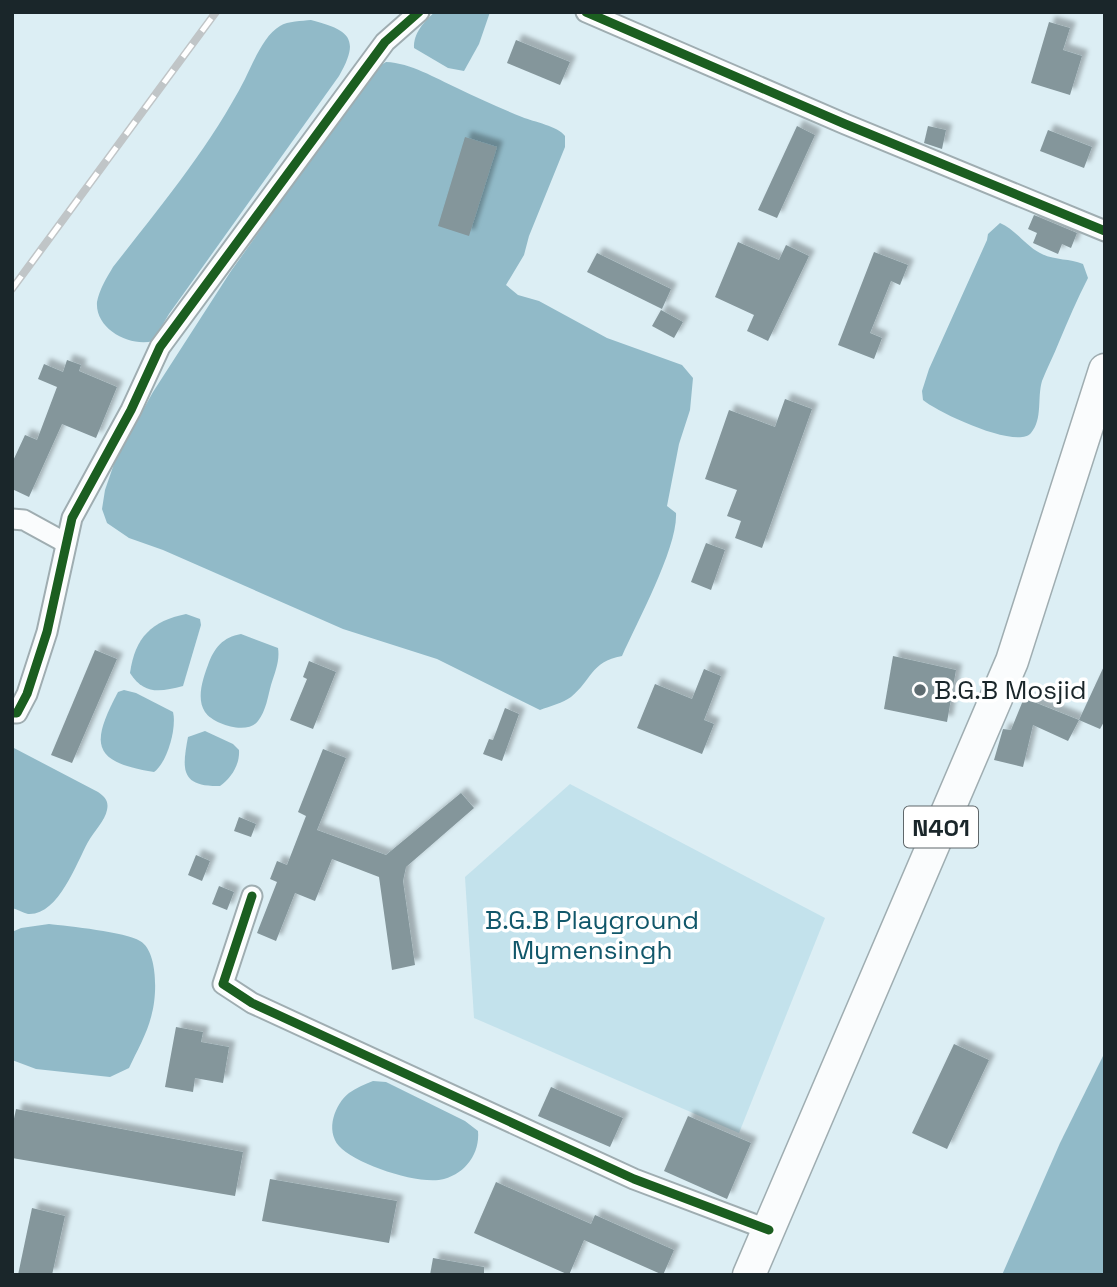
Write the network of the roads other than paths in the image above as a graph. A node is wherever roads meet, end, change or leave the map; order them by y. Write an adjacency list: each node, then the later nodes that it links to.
1 (419, 12): 6 (street)
2 (586, 12): 3 (street)
3 (1105, 231)
4 (1105, 370): 9 (highway, N401)
5 (12, 519): 6 (street)
6 (66, 543): 7 (street)
7 (12, 713)
8 (252, 896): 9 (street)
9 (769, 1230): 10 (highway, N401)
10 (750, 1275)

